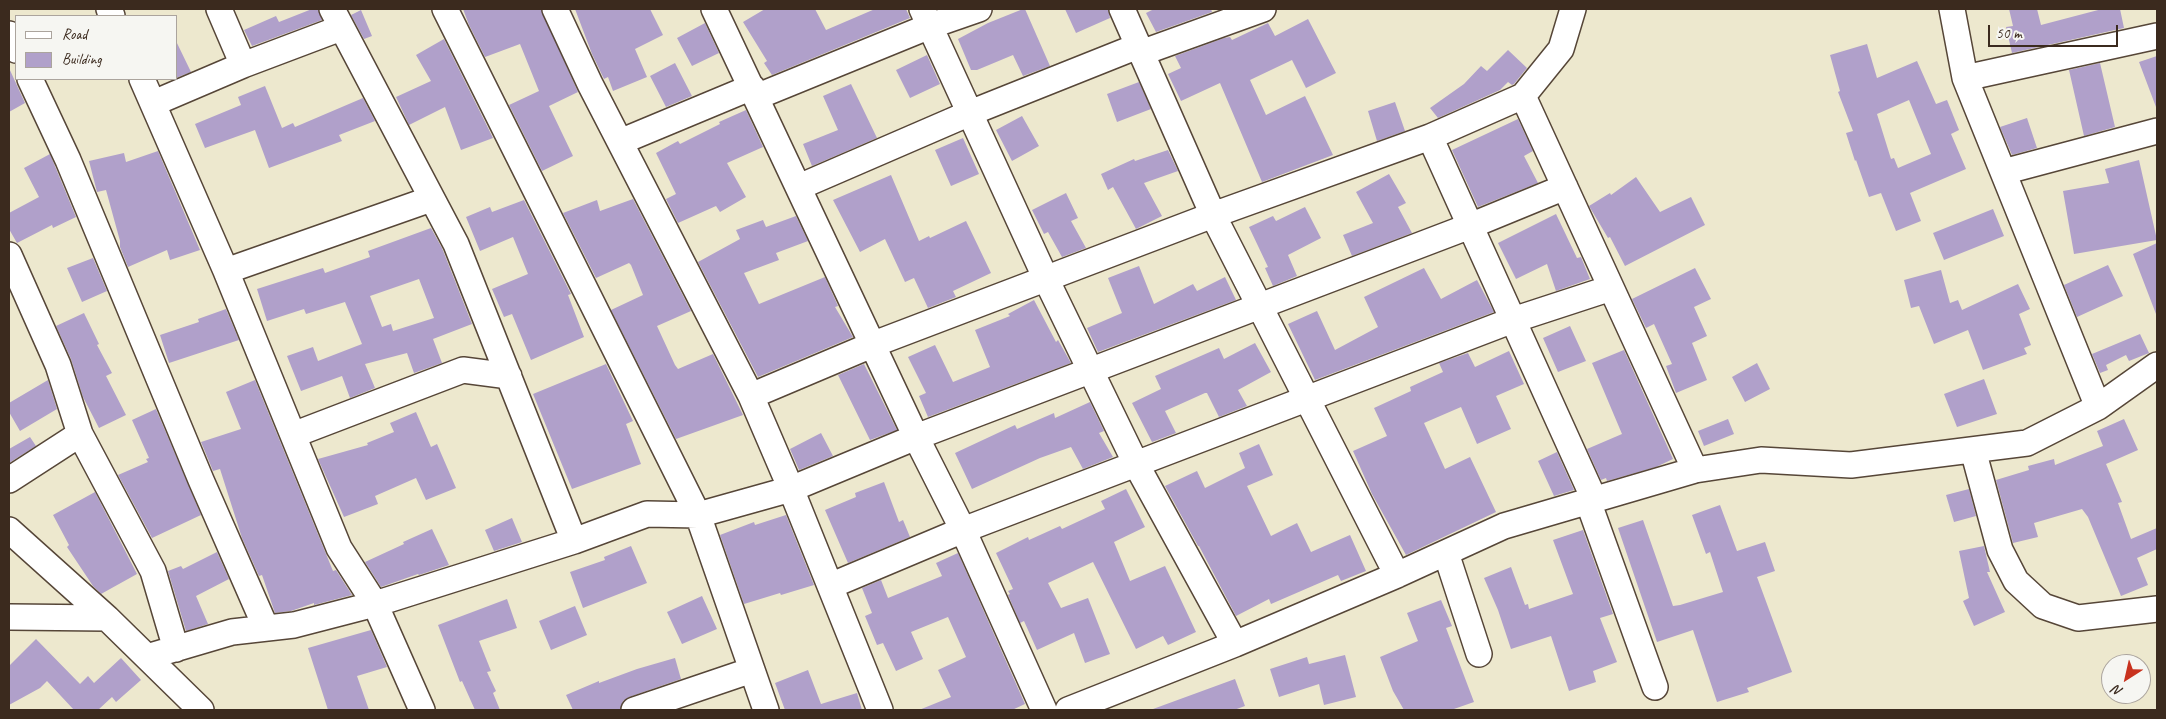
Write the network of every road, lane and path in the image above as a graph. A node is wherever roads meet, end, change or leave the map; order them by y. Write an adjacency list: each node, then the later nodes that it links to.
1 (220, 9): 16 (street)
2 (445, 9): 55 (street)
3 (555, 9): 26 (street)
4 (714, 9): 20 (street)
5 (979, 9): 11 (street)
6 (1122, 9): 15 (street)
7 (1263, 9): 15 (street)
8 (1573, 9): 21 (street)
9 (1952, 9): 17 (street)
10 (337, 18): 16 (street); 30 (street)
11 (926, 18): 20 (street); 23 (street)
12 (9, 34): 14 (street)
13 (2157, 36): 17 (street)
14 (15, 48)
15 (1140, 50): 23 (street); 31 (street)
16 (243, 65): 22 (street)
17 (1965, 78): 27 (street)
18 (30, 80): 66 (street)
19 (142, 80): 22 (street)
20 (754, 92): 26 (street); 28 (street)
21 (1523, 96): 25 (street); 29 (street)
22 (154, 103): 34 (street)
23 (970, 113): 28 (street); 35 (street)
24 (2157, 130): 27 (street)
25 (1430, 137): 31 (street); 32 (street)
26 (620, 142): 43 (street)
27 (2003, 172): 45 (street)
28 (799, 187): 39 (street)
29 (1565, 187): 32 (street); 36 (street)
30 (431, 199): 34 (street); 42 (street)
31 (1213, 216): 35 (street); 37 (street)
32 (1470, 226): 37 (street); 38 (street)
33 (9, 255): 46 (street)
34 (226, 271): 47 (street)
35 (1046, 278): 39 (street); 41 (street)
36 (1611, 288): 38 (street); 51 (street)
37 (1258, 307): 41 (street); 44 (street)
38 (1513, 320): 44 (street); 54 (street)
39 (874, 344): 43 (street); 48 (street)
40 (2157, 365): 45 (street)
41 (1091, 370): 48 (street); 50 (street)
42 (509, 376): 47 (street); 58 (street)
43 (751, 396): 53 (street)
44 (1306, 399): 50 (street); 60 (street)
45 (2098, 407): 49 (street)
46 (80, 434): 52 (street); 68 (street)
47 (293, 435): 62 (street)
48 (916, 436): 53 (street); 57 (street)
49 (1973, 450): 51 (street); 63 (street)
50 (1136, 464): 57 (street); 67 (street)
51 (1695, 470): 54 (street)
52 (9, 480)
53 (791, 489): 55 (street); 61 (street)
54 (1591, 500): 59 (street); 72 (street)
55 (698, 515): 58 (street); 71 (street)
56 (9, 530): 65 (street)
57 (963, 530): 61 (street); 78 (street)
58 (574, 541): 62 (street)
59 (1446, 553): 60 (street); 69 (street)
60 (1397, 575): 67 (street)
61 (830, 586): 77 (street)
62 (376, 604): 66 (street); 74 (street)
63 (2157, 610)
64 (9, 617): 65 (street)
65 (107, 618): 70 (street)
66 (266, 628): 68 (street)
67 (1235, 644): 79 (street)
68 (176, 649): 70 (street)
69 (1479, 654)
70 (147, 657): 73 (street)
71 (752, 670): 75 (street); 76 (street)
72 (1656, 687)
73 (201, 710)
74 (422, 710)
75 (634, 710)
76 (766, 710)
77 (880, 710)
78 (1044, 710)
79 (1068, 710)

